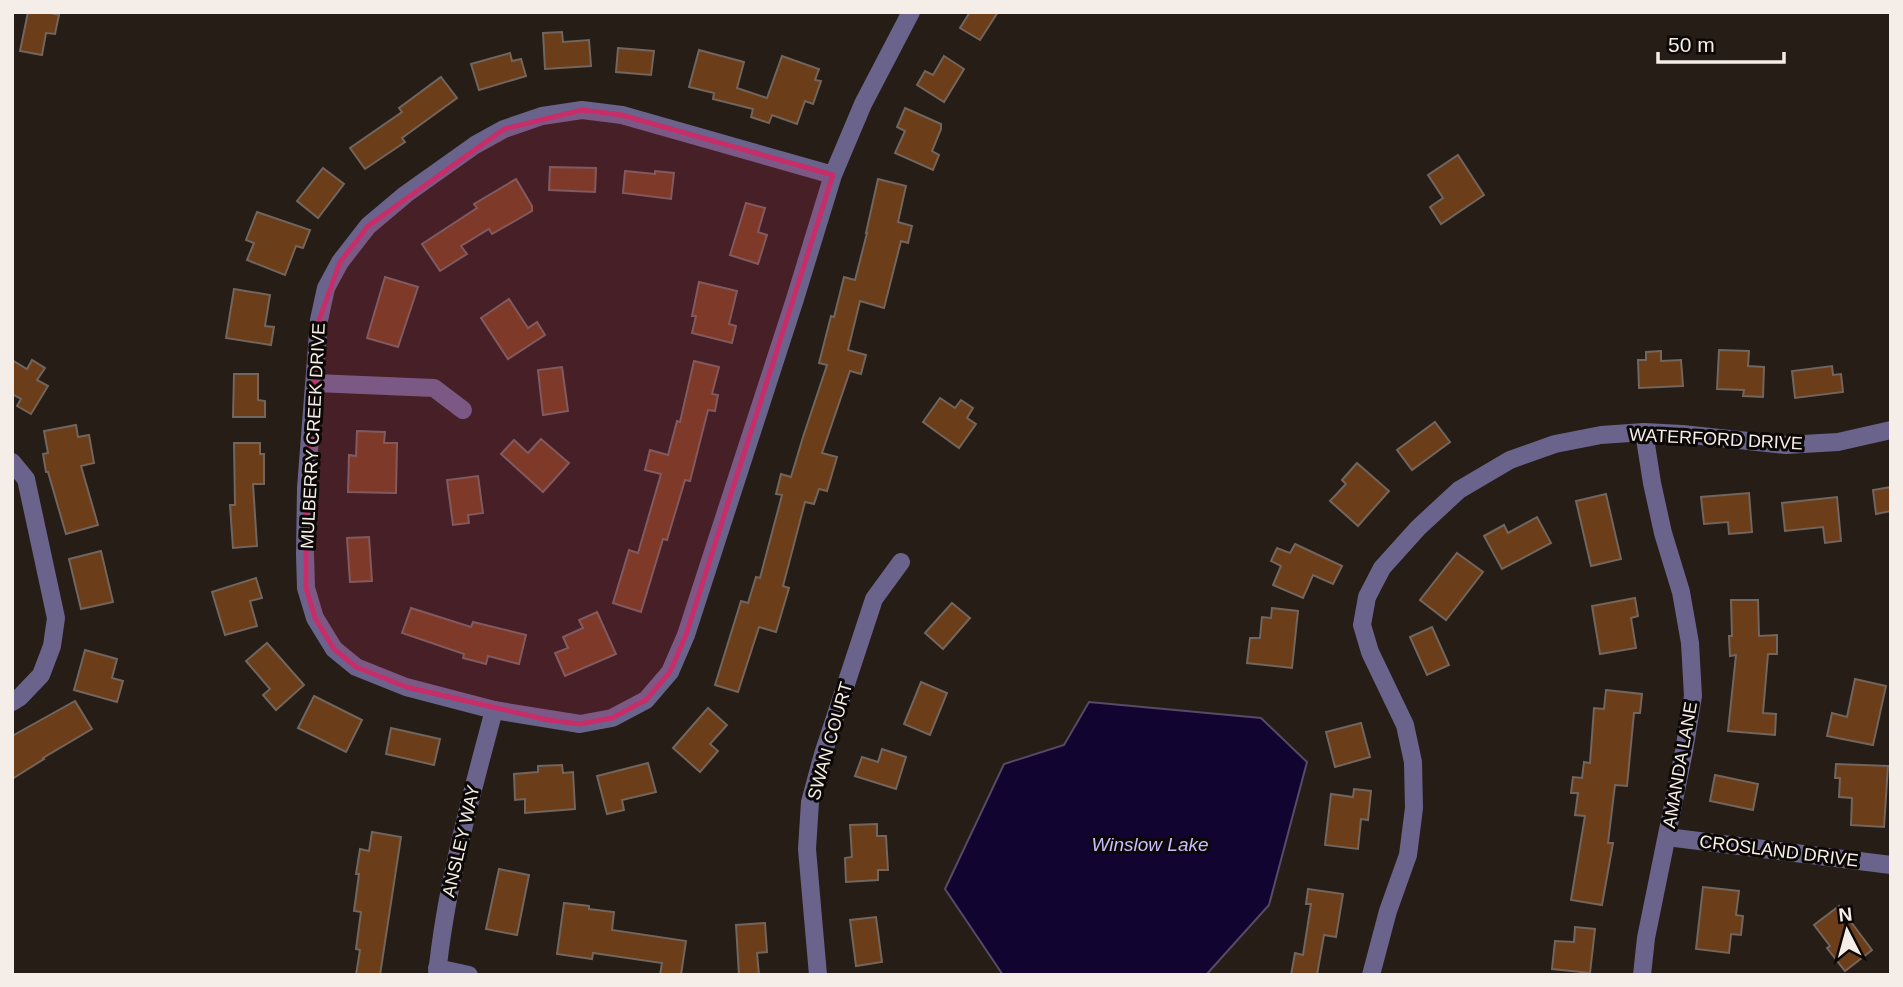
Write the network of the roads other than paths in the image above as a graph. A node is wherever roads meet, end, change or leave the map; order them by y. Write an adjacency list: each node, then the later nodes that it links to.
1 (911, 12): 2 (street, MULBERRY CREEK DRIVE)
2 (834, 175): 3 (street, MULBERRY CREEK DRIVE); 10 (street, MULBERRY CREEK DRIVE)
3 (314, 383): 4 (street); 10 (street, MULBERRY CREEK DRIVE)
4 (463, 410)
5 (1891, 430): 6 (street, WATERFORD DRIVE)
6 (1644, 432): 11 (street, AMANDA LANE); 16 (street, WATERFORD DRIVE)
7 (12, 462): 9 (street)
8 (901, 562): 15 (street, SWAN COURT)
9 (12, 702)
10 (494, 710): 13 (street, ANSLEY WAY)
11 (1667, 837): 12 (street, CROSLAND DRIVE); 17 (street, AMANDA LANE)
12 (1891, 865)
13 (437, 971): 14 (street)
14 (469, 975)
15 (818, 975)
16 (1371, 975)
17 (1642, 975)

